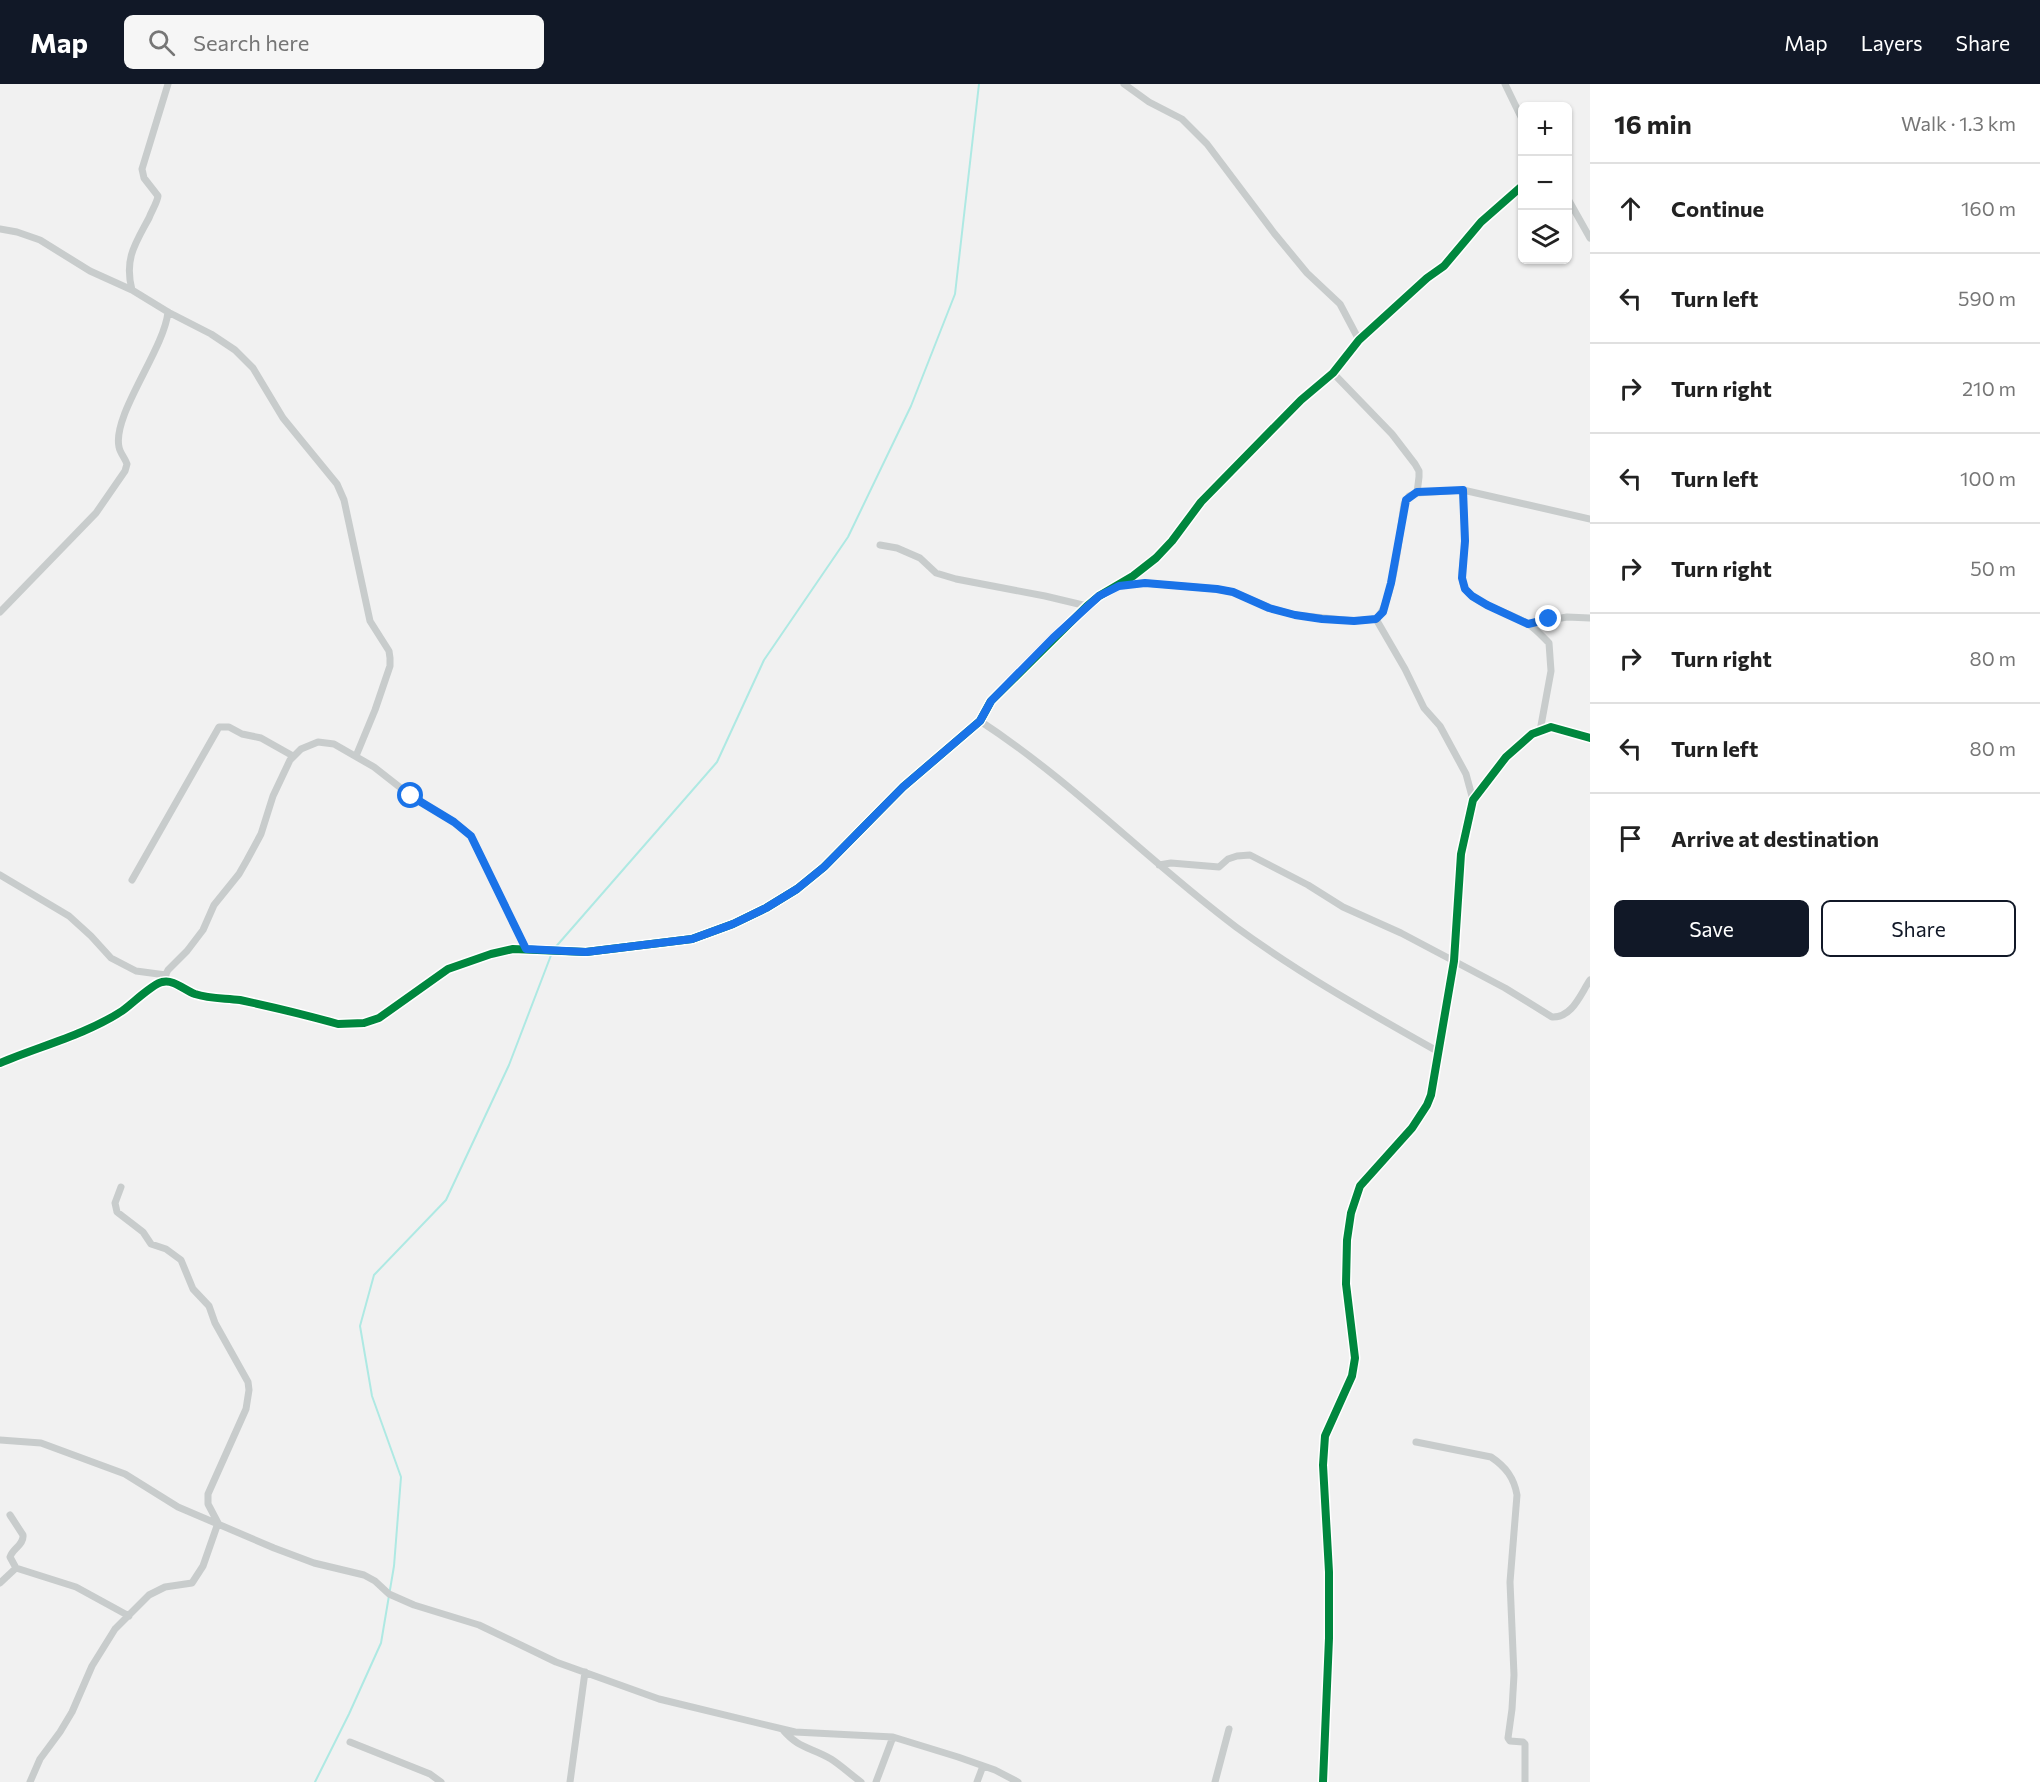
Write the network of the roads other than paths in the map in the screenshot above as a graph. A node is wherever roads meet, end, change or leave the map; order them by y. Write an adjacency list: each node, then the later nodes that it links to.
1 (168, 84): 9 (street)
2 (1124, 84): 11 (street)
3 (1505, 84): 4 (street)
4 (1518, 110)
5 (1518, 189): 11 (street)
6 (1572, 206): 8 (street)
7 (0, 229): 9 (street)
8 (1590, 238)
9 (132, 290): 10 (street)
10 (168, 312): 19 (street); 27 (street)
11 (1359, 340): 12 (street)
12 (1334, 373): 14 (street); 17 (street)
13 (1463, 490): 14 (street); 15 (street); 22 (street)
14 (1417, 492): 21 (street)
15 (1590, 519)
16 (880, 544): 18 (street)
17 (1119, 586): 18 (street); 21 (street)
18 (1087, 606): 23 (street)
19 (0, 612)
20 (1590, 618): 22 (street)
21 (1376, 619): 28 (street)
22 (1528, 624): 24 (street)
23 (980, 721): 29 (street); 32 (street)
24 (1540, 730): 25 (street); 28 (street)
25 (1590, 738)
26 (293, 756): 27 (street); 31 (street); 34 (street)
27 (356, 756): 32 (street)
28 (1473, 800): 33 (street)
29 (1159, 866): 33 (street); 36 (street)
30 (0, 875): 34 (street)
31 (132, 880)
32 (526, 949): 34 (street)
33 (1454, 961): 35 (street); 36 (street)
34 (164, 978): 37 (street)
35 (1590, 980)
36 (1437, 1051): 60 (street)
37 (0, 1063)
38 (121, 1187): 42 (street)
39 (0, 1440): 42 (street)
40 (1416, 1442): 61 (street)
41 (10, 1515): 43 (street)
42 (218, 1524): 45 (street); 46 (street)
43 (16, 1568): 44 (street); 45 (street)
44 (0, 1583)
45 (129, 1616): 52 (street)
46 (585, 1672): 47 (street); 54 (street)
47 (783, 1730): 49 (street); 55 (street)
48 (1229, 1730): 59 (street)
49 (893, 1737): 51 (street); 56 (street)
50 (350, 1742): 53 (street)
51 (983, 1766): 57 (street); 58 (street)
52 (30, 1782)
53 (441, 1782)
54 (570, 1782)
55 (861, 1782)
56 (876, 1782)
57 (977, 1782)
58 (1018, 1782)
59 (1215, 1782)
60 (1323, 1782)
61 (1525, 1782)

